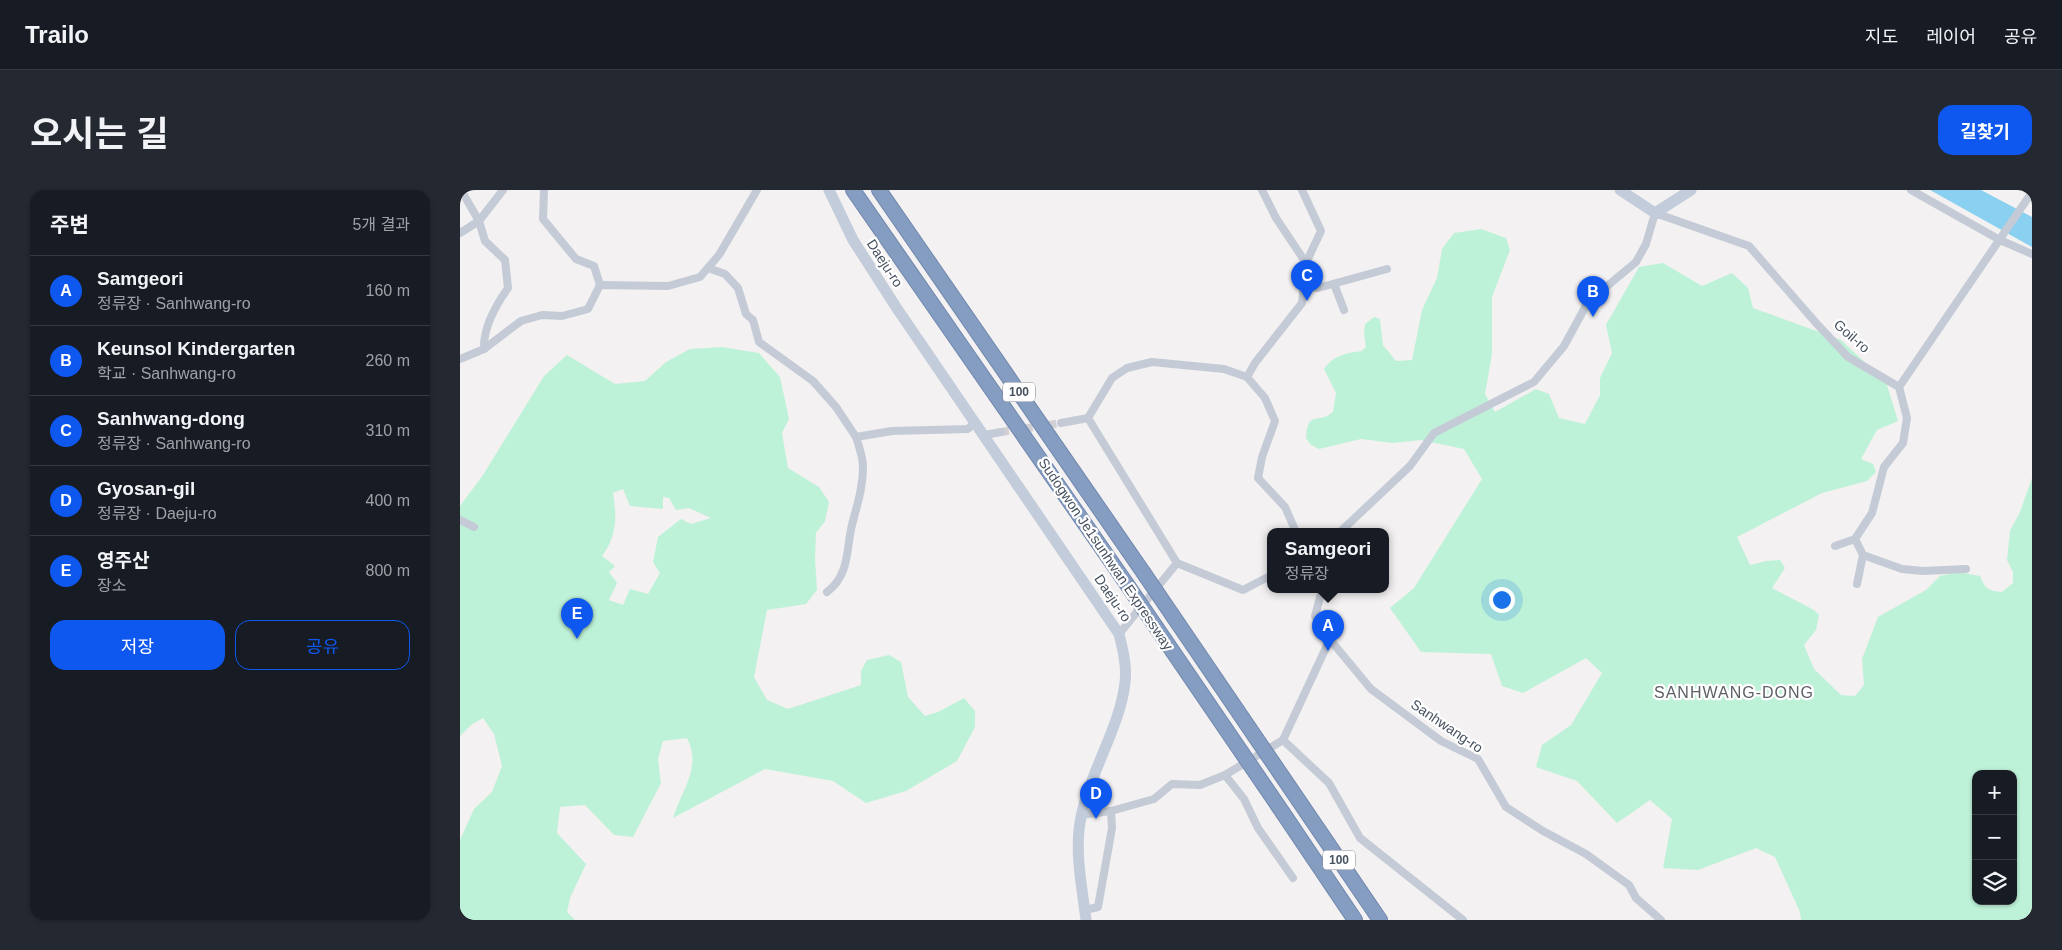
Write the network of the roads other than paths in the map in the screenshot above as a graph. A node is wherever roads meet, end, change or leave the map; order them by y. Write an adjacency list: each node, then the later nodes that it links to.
1 (461, 190): 15 (street)
2 (502, 190): 15 (street)
3 (544, 190): 23 (street)
4 (757, 190): 20 (street)
5 (828, 190): 31 (street, Daeju-ro)
6 (853, 190): 57 (highway, Sudogwon Je1sunhwan Expressway / 100, bridge)
7 (878, 190): 58 (highway, Sudogwon Je1sunhwan Expressway / 100, bridge)
8 (1263, 190): 19 (street)
9 (1302, 190): 19 (street)
10 (1620, 190): 14 (street, Goil-ro)
11 (1691, 190): 14 (street)
12 (1910, 190): 17 (street)
13 (2030, 192): 17 (street)
14 (1655, 213): 29 (street, Goil-ro); 39 (street)
15 (479, 221): 16 (street); 26 (street)
16 (460, 233)
17 (2002, 238): 18 (street); 29 (street)
18 (2032, 254)
19 (1306, 262): 24 (street)
20 (708, 268): 23 (street); 35 (street)
21 (1387, 269): 22 (street)
22 (1334, 284): 24 (street); 25 (street)
23 (600, 285): 26 (street)
24 (1303, 286): 28 (street)
25 (1344, 310)
26 (484, 349): 27 (street)
27 (460, 359)
28 (1247, 377): 30 (street); 38 (street)
29 (1899, 387): 40 (street)
30 (1088, 418): 32 (street); 43 (street)
31 (975, 422): 34 (street, Daeju-ro); 35 (street)
32 (1061, 423)
33 (1001, 432): 34 (street)
34 (984, 435): 49 (street, Daeju-ro)
35 (856, 437): 47 (street)
36 (460, 520): 37 (street)
37 (474, 527)
38 (1294, 528)
39 (1344, 528)
40 (1855, 539): 41 (street); 42 (street)
41 (1835, 546)
42 (1863, 555): 44 (street); 46 (street)
43 (1177, 563): 45 (street); 49 (street)
44 (1966, 569)
45 (1267, 578)
46 (1857, 584)
47 (827, 592)
48 (1321, 593): 50 (street, Sanhwang-ro)
49 (1119, 634): 54 (street, Daeju-ro)
50 (1330, 640): 51 (street); 60 (street, Sanhwang-ro)
51 (1283, 740): 52 (street); 59 (street)
52 (1224, 775): 53 (street); 55 (street)
53 (1111, 812): 54 (street); 56 (street, Daeju-ro)
54 (1081, 815): 56 (street, Daeju-ro)
55 (1293, 878)
56 (1086, 915)
57 (1355, 920)
58 (1380, 920)
59 (1463, 920)
60 (1661, 920)

